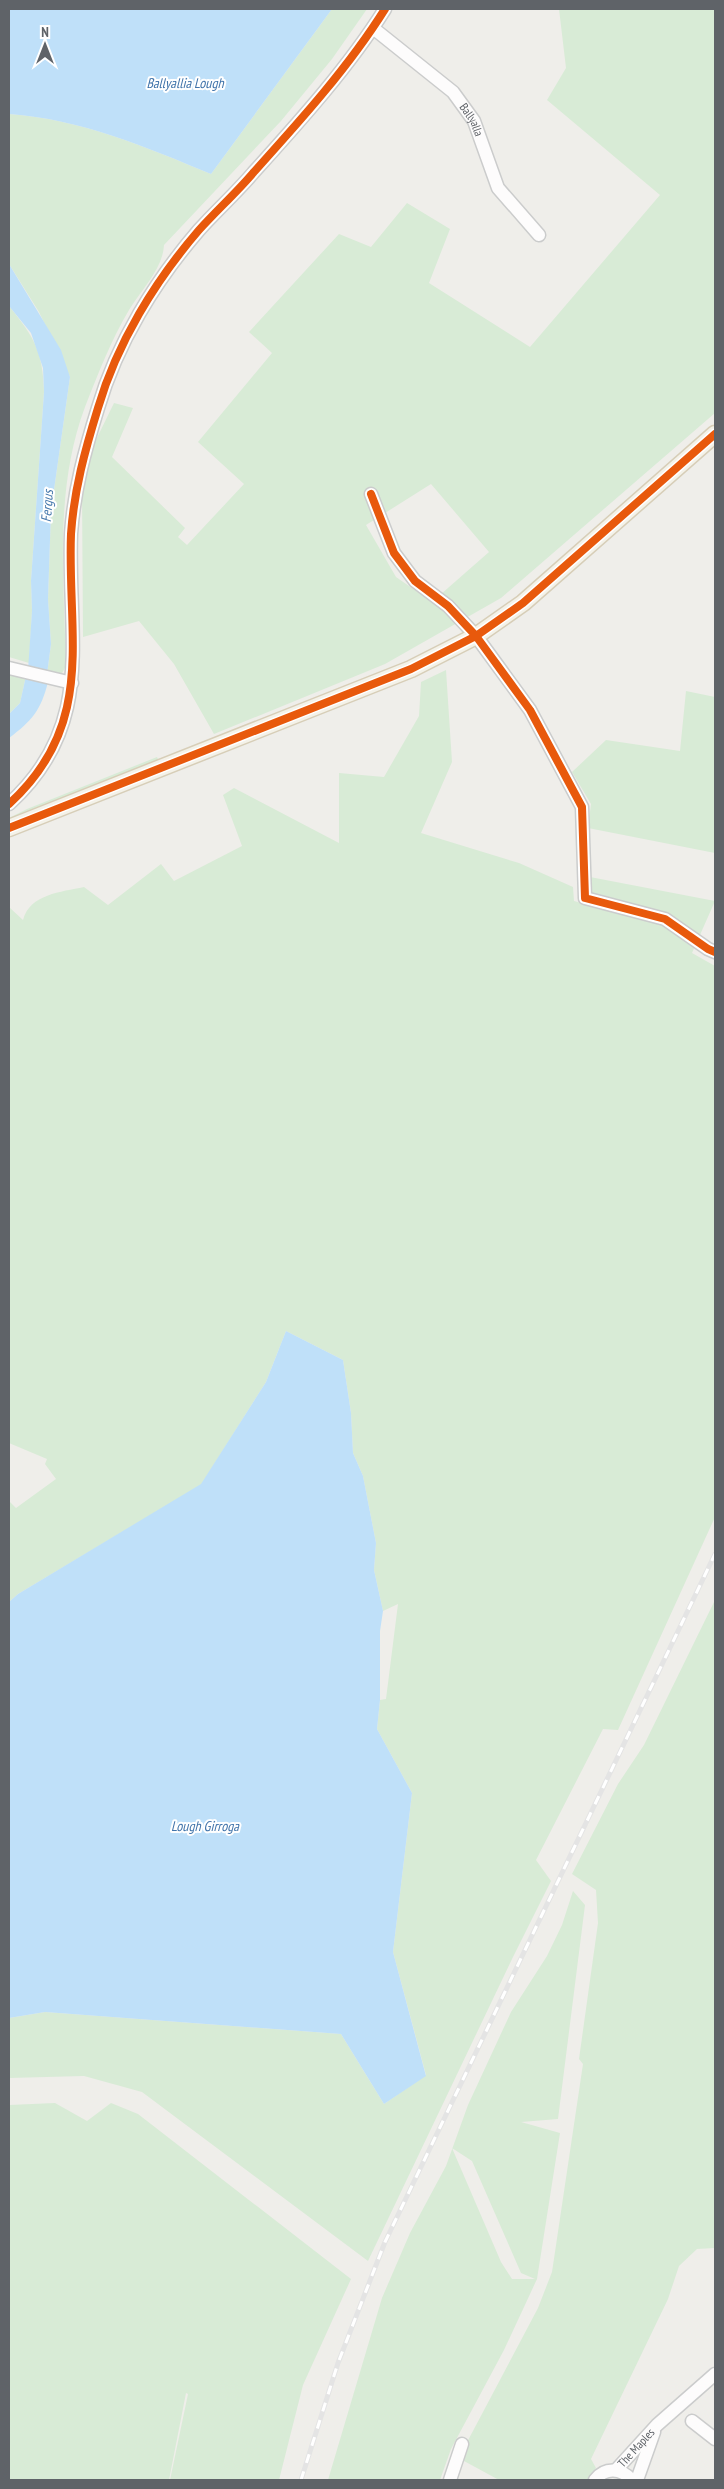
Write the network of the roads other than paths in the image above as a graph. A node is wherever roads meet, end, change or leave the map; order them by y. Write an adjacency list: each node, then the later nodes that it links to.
1 (385, 9): 2 (street)
2 (373, 28): 3 (street, Ballyalla); 8 (street)
3 (539, 236)
4 (715, 434): 6 (main road)
5 (371, 494): 6 (street)
6 (476, 636): 9 (main road); 13 (street)
7 (9, 668): 8 (street)
8 (72, 683): 10 (street)
9 (124, 784): 11 (main road); 12 (main road)
10 (9, 804)
11 (9, 828)
12 (9, 838)
13 (715, 952)
14 (715, 2374): 16 (street, The Maples)
15 (692, 2422): 17 (street)
16 (657, 2425): 19 (street, The Maples); 23 (street, The Maples)
17 (715, 2439)
18 (462, 2444): 20 (street)
19 (616, 2470): 21 (street); 22 (street)
20 (450, 2480)
21 (595, 2480)
22 (632, 2480)
23 (637, 2480)

